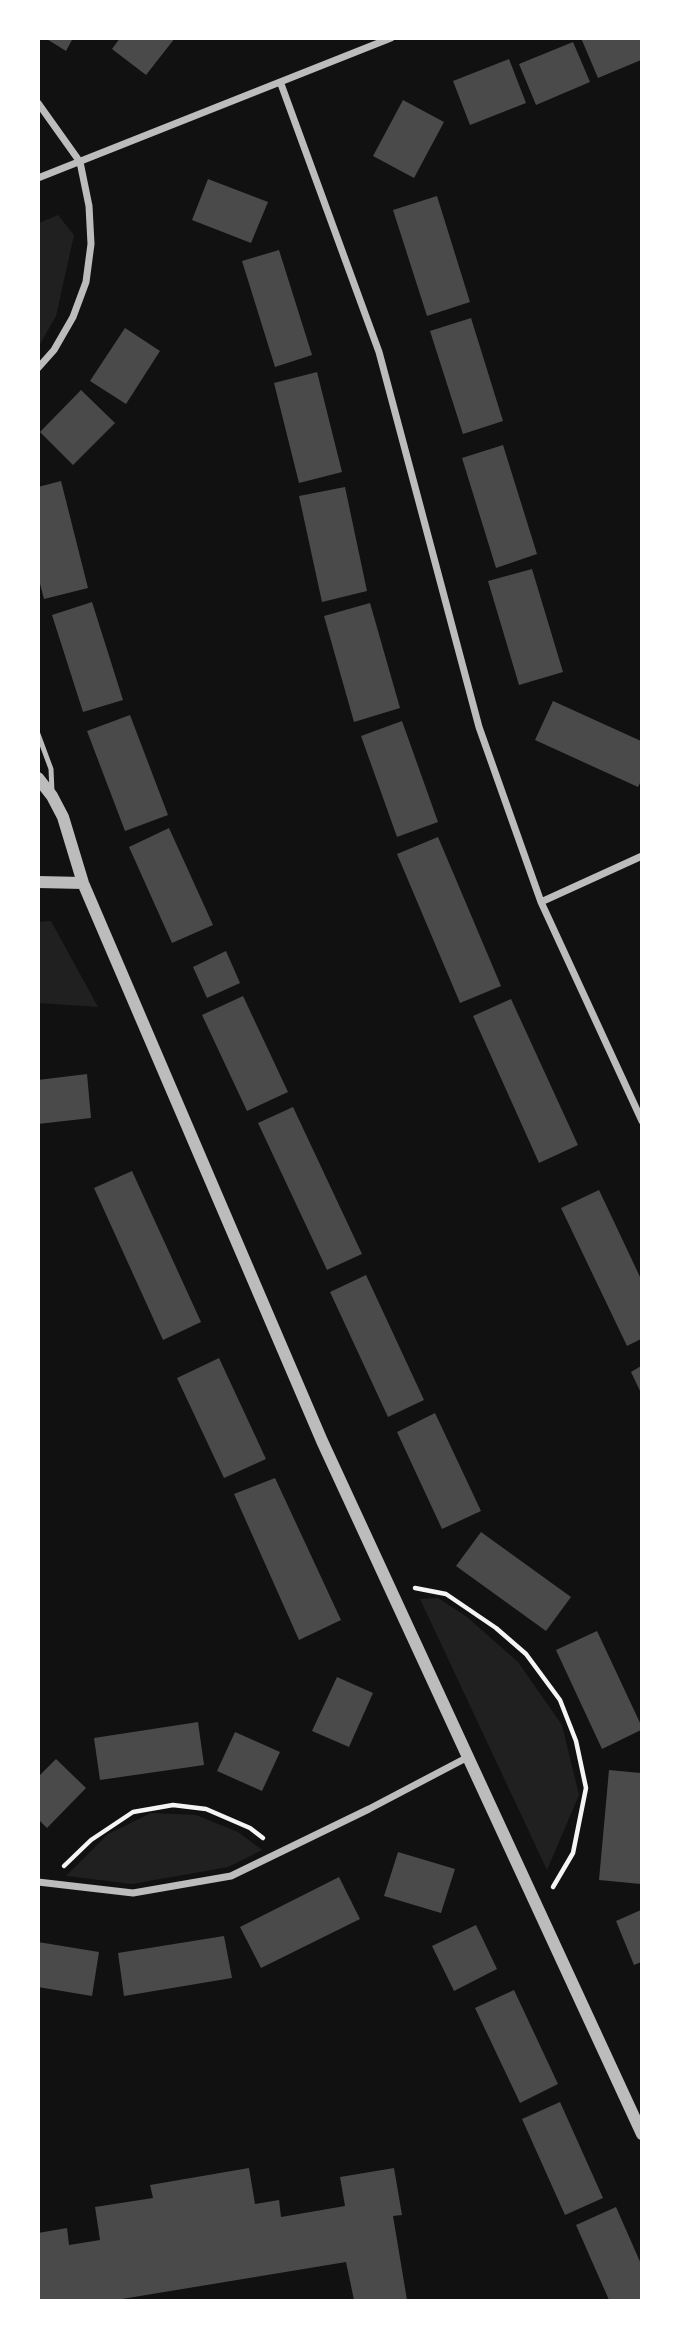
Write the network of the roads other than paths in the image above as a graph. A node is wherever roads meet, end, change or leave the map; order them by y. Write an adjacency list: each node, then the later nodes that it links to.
1 (391, 38): 2 (street)
2 (281, 83): 4 (street); 13 (street)
3 (38, 103): 4 (street)
4 (80, 162): 5 (street); 6 (street)
5 (38, 178)
6 (38, 368)
7 (38, 734): 9 (lane)
8 (38, 778): 9 (street)
9 (52, 796): 12 (street)
10 (642, 856): 13 (street)
11 (38, 882): 12 (street)
12 (83, 883): 15 (street)
13 (541, 902): 14 (street)
14 (642, 1121)
15 (468, 1757): 16 (street); 17 (street)
16 (42, 1882)
17 (642, 2134)

